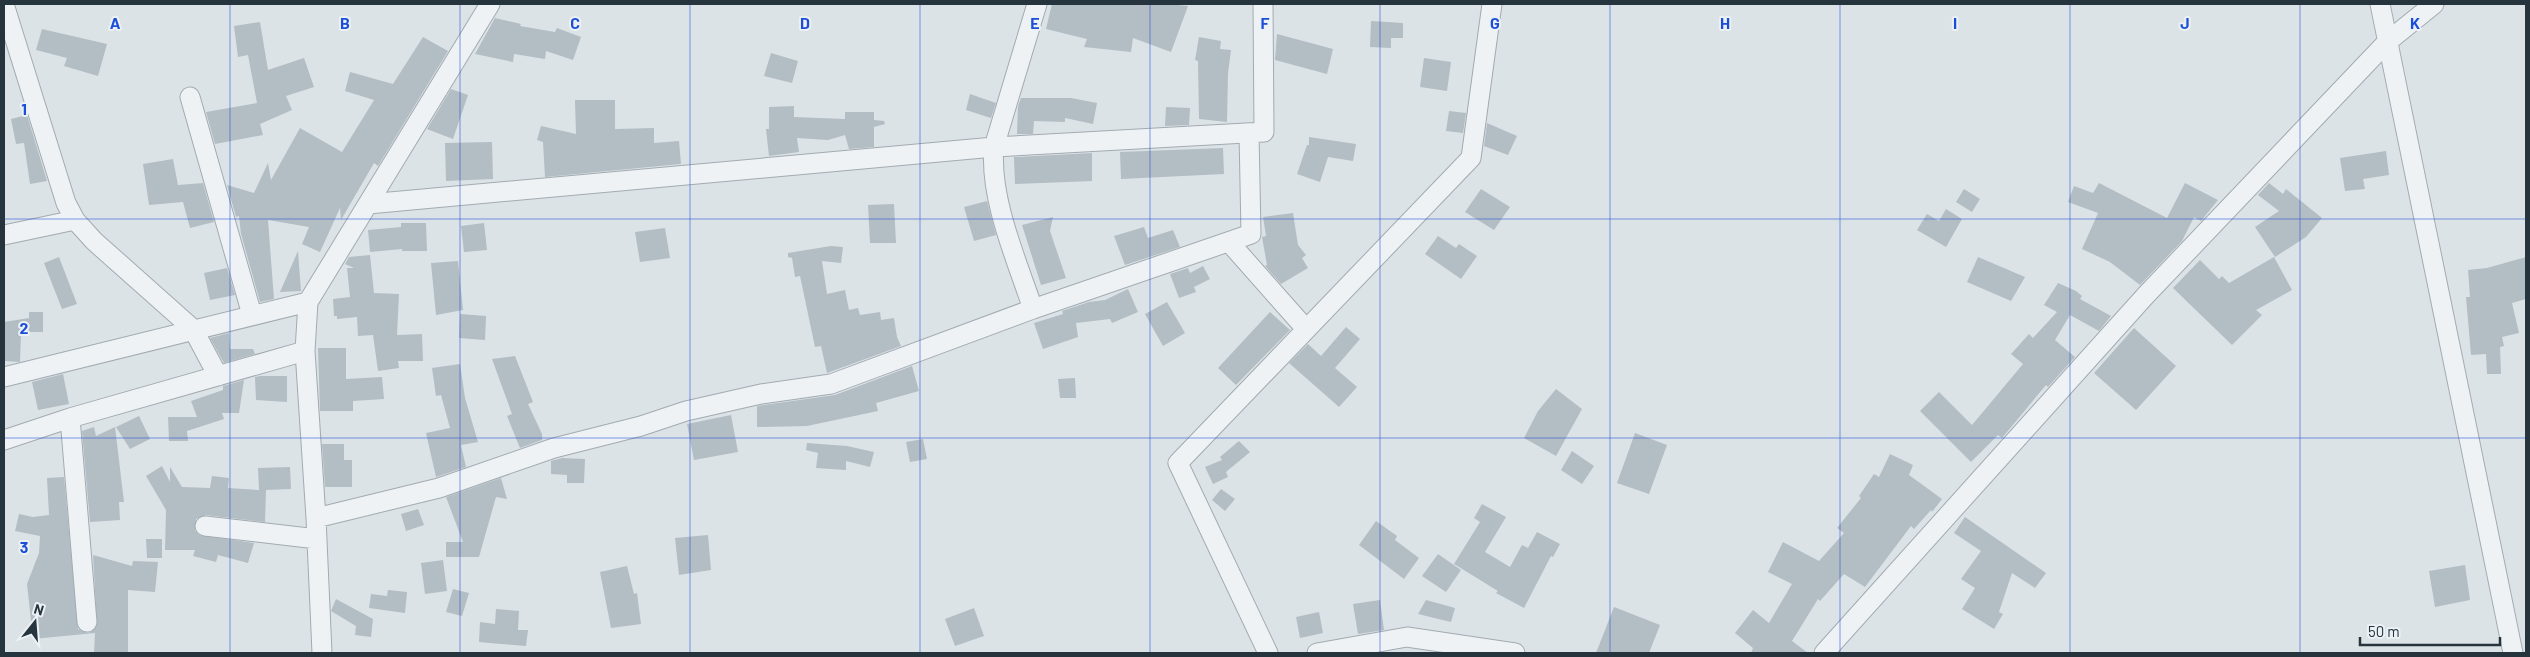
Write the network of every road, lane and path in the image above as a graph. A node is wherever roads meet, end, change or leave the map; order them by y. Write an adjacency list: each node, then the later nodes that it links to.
1 (4, 4): 13 (street)
2 (490, 4): 12 (street)
3 (1037, 4): 11 (street)
4 (1263, 4): 10 (street)
5 (1492, 4): 20 (street)
6 (2380, 4): 8 (street)
7 (2434, 4): 8 (street)
8 (2387, 42): 34 (street); 35 (street)
9 (190, 97): 18 (street)
10 (1249, 133): 11 (street); 15 (street)
11 (994, 147): 12 (street); 17 (street)
12 (368, 204): 16 (street)
13 (74, 220): 14 (street); 19 (street)
14 (4, 235)
15 (1228, 242): 17 (street); 20 (street)
16 (308, 302): 18 (street); 21 (street)
17 (1033, 309): 26 (street)
18 (252, 315): 19 (street)
19 (193, 329): 22 (street); 23 (street)
20 (1306, 329): 31 (street)
21 (305, 351): 22 (street); 26 (street)
22 (218, 376): 24 (street)
23 (4, 377)
24 (70, 418): 25 (street); 29 (street)
25 (4, 440)
26 (316, 518): 28 (street)
27 (205, 526): 28 (street)
28 (318, 539): 30 (street)
29 (87, 622)
30 (322, 653)
31 (1268, 653)
32 (1316, 653): 33 (street)
33 (1515, 653)
34 (1824, 653)
35 (2513, 653)

